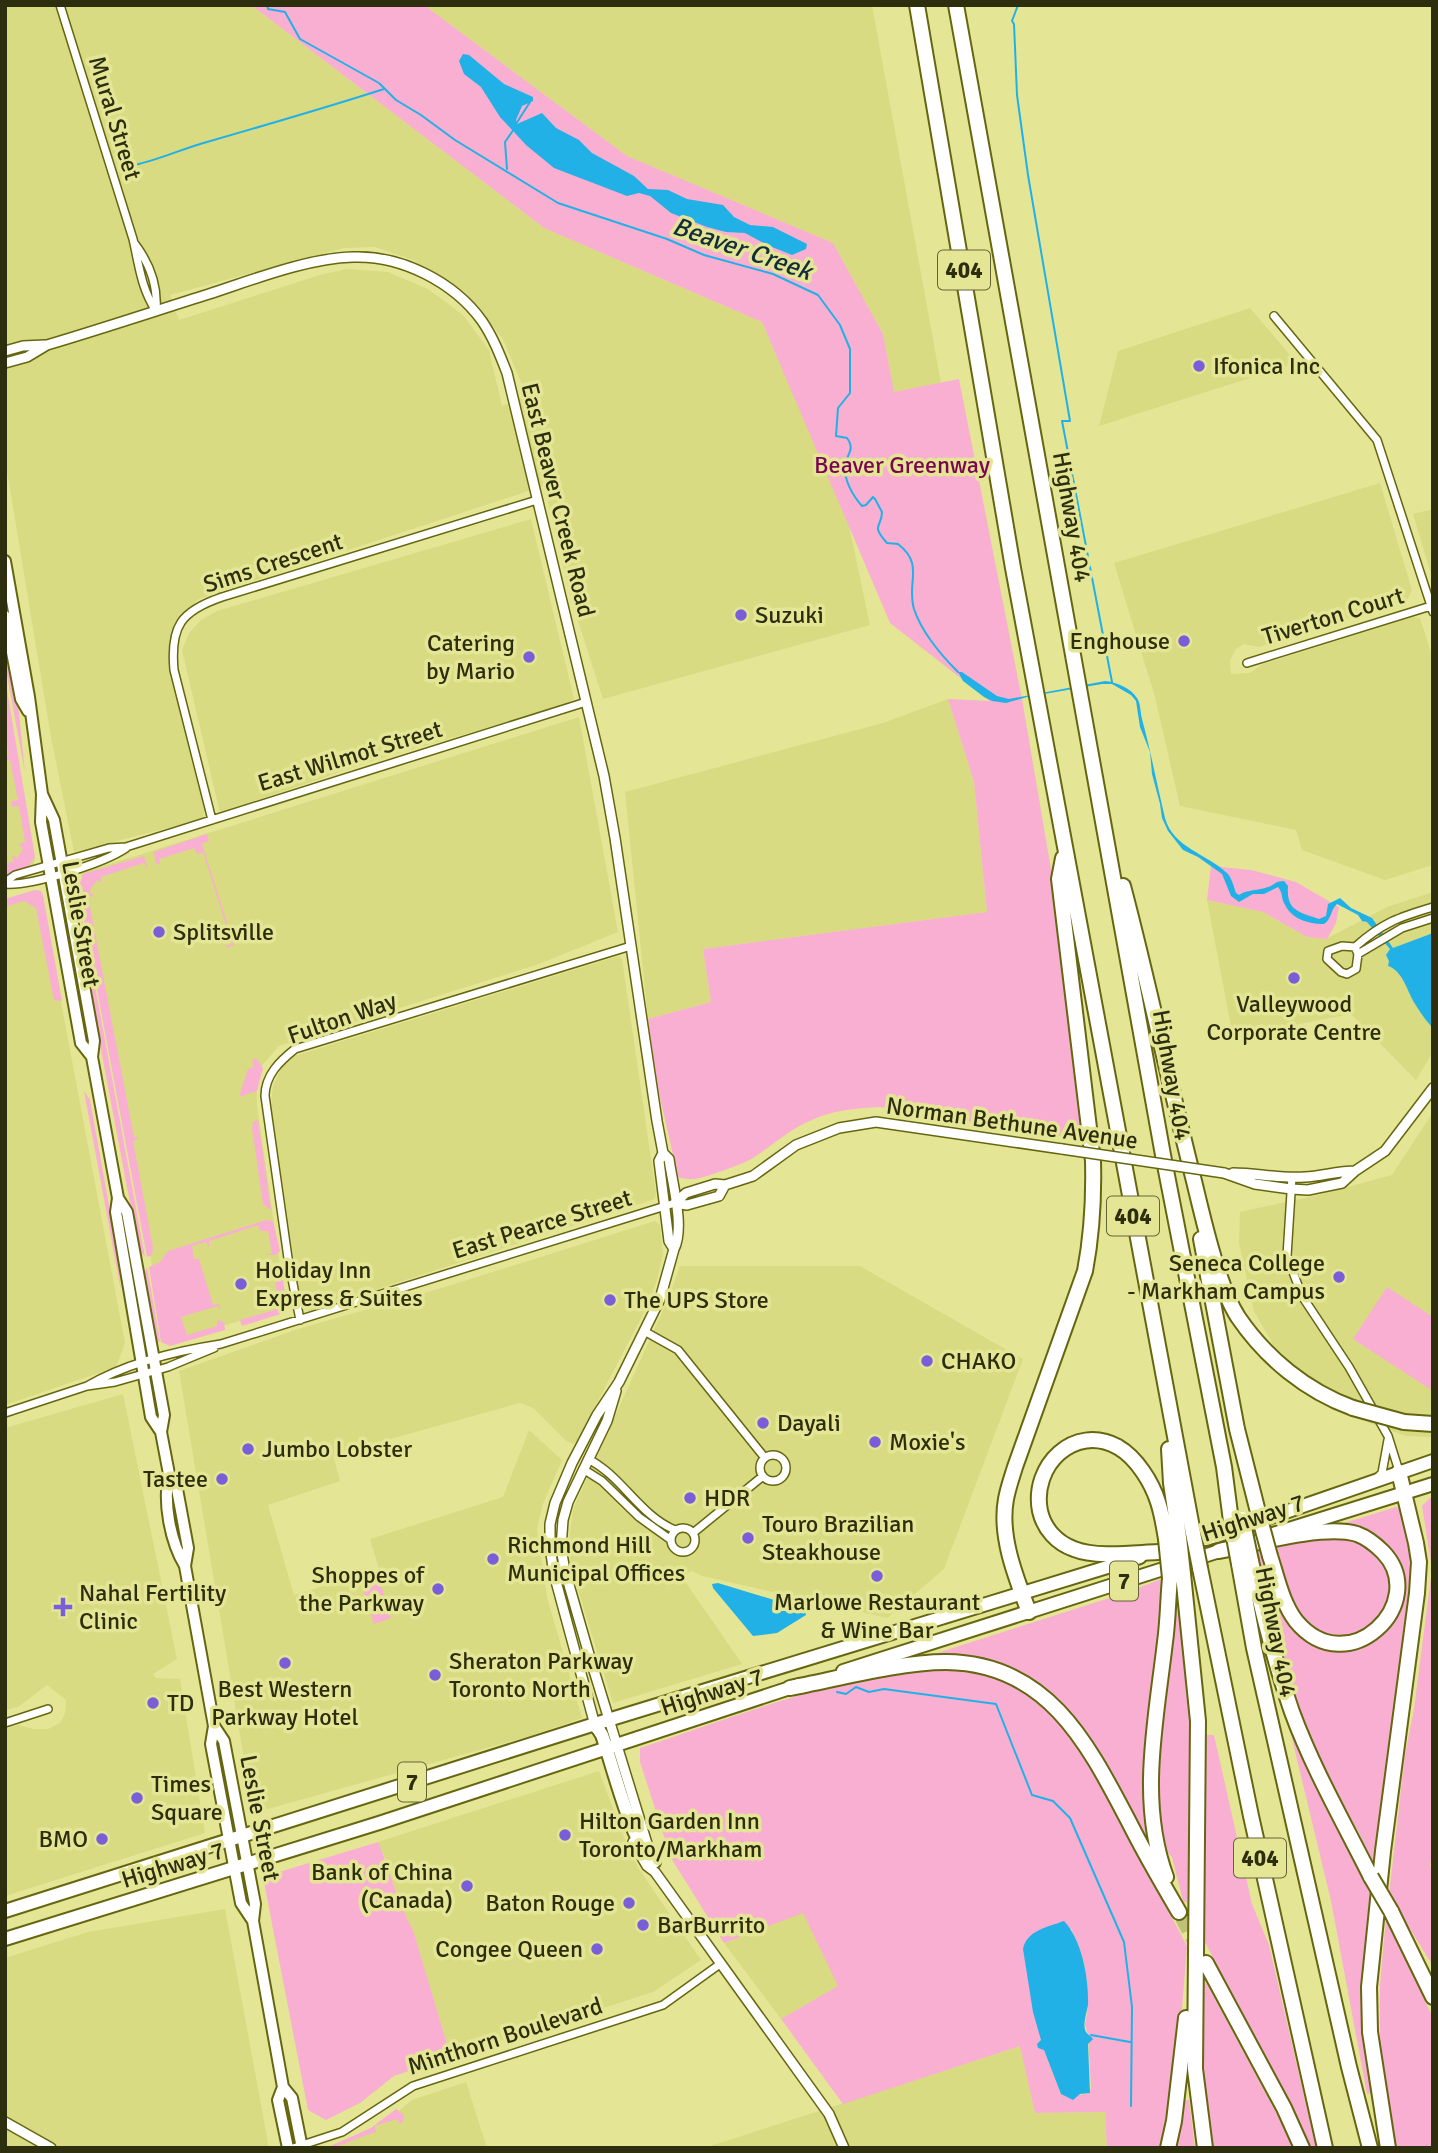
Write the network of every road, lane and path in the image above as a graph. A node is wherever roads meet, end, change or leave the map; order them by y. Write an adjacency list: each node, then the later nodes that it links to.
1 (60, 5): 4 (street, Mural Street)
2 (917, 5): 19 (highway, 404)
3 (956, 5): 16 (highway, Highway 404 / 404)
4 (156, 311): 6 (street, East Beaver Creek Road); 9 (street, East Beaver Creek Road)
5 (1274, 316): 11 (street)
6 (47, 345): 7 (street, East Beaver Creek Road); 8 (street, East Beaver Creek Road)
7 (5, 351)
8 (5, 363)
9 (537, 500): 14 (street, East Beaver Creek Road); 18 (street, Sims Crescent)
10 (5, 561): 15 (main road, Leslie Street)
11 (1432, 609): 13 (street, Tiverton Court)
12 (5, 616): 15 (main road, Leslie Street)
13 (1247, 663)
14 (586, 702): 18 (street, East Wilmot Street); 25 (street, East Beaver Creek Road)
15 (30, 715): 17 (main road, Leslie Street)
16 (1096, 783): 28 (highway); 63 (highway, Highway 404 / 404, bridge)
17 (42, 794): 20 (main road, Leslie Street); 21 (main road, Leslie Street)
18 (212, 820): 20 (street, East Wilmot Street)
19 (1065, 847): 61 (highway, 404); 65 (highway)
20 (63, 867): 21 (street, East Wilmot Street); 26 (main road, Leslie Street)
21 (50, 871): 22 (street, East Wilmot Street); 26 (main road, Leslie Street)
22 (5, 883)
23 (1433, 907): 24 (street)
24 (1433, 918)
25 (631, 946): 29 (street, East Beaver Creek Road); 38 (street, Fulton Way)
26 (92, 1057): 34 (main road, Leslie Street)
27 (1433, 1088): 30 (street, Norman Bethune Avenue)
28 (1180, 1127): 44 (highway, bridge); 62 (highway, bridge)
29 (663, 1153): 35 (street, East Beaver Creek Road); 36 (street, East Beaver Creek Road)
30 (1355, 1171): 32 (street, Norman Bethune Avenue); 33 (street, Norman Bethune Avenue)
31 (1224, 1173): 32 (street, Norman Bethune Avenue); 33 (street, Norman Bethune Avenue); 35 (street, Norman Bethune Avenue, bridge)
32 (1292, 1177): 33 (street)
33 (1291, 1189): 46 (street)
34 (118, 1198): 40 (main road, Leslie Street); 41 (main road, Leslie Street)
35 (676, 1203): 36 (street, East Pearce Street); 37 (street, East Beaver Creek Road)
36 (665, 1206): 37 (street, East Beaver Creek Road); 38 (street, East Pearce Street)
37 (674, 1249): 39 (street, East Beaver Creek Road)
38 (300, 1320): 40 (street, East Pearce Street)
39 (644, 1331): 42 (street, East Beaver Creek Road); 48 (street)
40 (155, 1364): 41 (street, East Pearce Street); 45 (main road, Leslie Street)
41 (142, 1368): 43 (street, East Pearce Street); 45 (main road, Leslie Street)
42 (619, 1382): 47 (street, East Beaver Creek Road); 49 (street, East Beaver Creek Road)
43 (5, 1413)
44 (1433, 1424)
45 (161, 1432): 72 (main road, Leslie Street)
46 (1388, 1436): 53 (street); 55 (street)
47 (577, 1453): 49 (street); 51 (street, East Beaver Creek Road)
48 (765, 1458): 54 (street); 54 (street)
49 (588, 1459): 52 (street, East Beaver Creek Road); 58 (street)
50 (1433, 1461): 53 (main road, Highway 7 / 7)
51 (572, 1463): 52 (street); 71 (street, East Beaver Creek Road)
52 (583, 1469): 60 (street); 69 (street, East Beaver Creek Road)
53 (1399, 1472): 55 (main road, Highway 7 / 7); 57 (highway)
54 (763, 1476): 59 (street)
55 (1377, 1479): 61 (main road, Highway 7 / 7)
56 (1433, 1484): 57 (main road, Highway 7 / 7)
57 (1404, 1493): 62 (main road, Highway 7 / 7); 97 (highway)
58 (676, 1530): 59 (street); 60 (street)
59 (693, 1533): 60 (street)
60 (671, 1540)
61 (1174, 1540): 61 (highway); 64 (highway, bridge); 65 (main road, Highway 7 / 7); 95 (highway, 404, bridge)
62 (1219, 1551): 66 (main road, Highway 7 / 7)
63 (1245, 1562): 81 (highway, bridge); 96 (highway, Highway 404 / 404)
64 (1177, 1576): 67 (highway); 79 (highway)
65 (1022, 1592): 66 (highway); 69 (main road, Highway 7 / 7)
66 (1029, 1612): 67 (main road, Highway 7 / 7)
67 (790, 1688): 73 (main road, Highway 7 / 7)
68 (48, 1709): 70 (street)
69 (610, 1720): 71 (main road, Highway 7 / 7); 73 (street, East Beaver Creek Road)
70 (5, 1723)
71 (595, 1724): 73 (main road); 74 (main road, Highway 7 / 7)
72 (214, 1726): 74 (main road, Leslie Street); 75 (main road, Leslie Street)
73 (609, 1748): 76 (main road, Highway 7 / 7); 77 (main road)
74 (242, 1836): 75 (main road, Highway 7 / 7); 76 (main road, Leslie Street)
75 (229, 1840): 78 (main road, Leslie Street); 80 (main road, Highway 7 / 7)
76 (248, 1864): 78 (main road, Highway 7 / 7); 82 (main road, Leslie Street)
77 (654, 1867): 85 (street)
78 (234, 1868): 82 (main road, Leslie Street); 83 (main road, Highway 7 / 7)
79 (1196, 1898): 92 (highway); 93 (highway)
80 (5, 1910)
81 (1391, 1911): 86 (highway); 87 (highway)
82 (253, 1921): 89 (main road, Leslie Street)
83 (5, 1939)
84 (1206, 1963): 94 (highway)
85 (720, 1964): 89 (street, Minthorn Boulevard); 91 (street)
86 (1433, 1980)
87 (1433, 1997)
88 (5, 2122): 90 (street)
89 (296, 2147)
90 (51, 2148)
91 (844, 2148)
92 (1168, 2148)
93 (1205, 2148)
94 (1302, 2148)
95 (1325, 2148)
96 (1370, 2148)
97 (1388, 2148)

